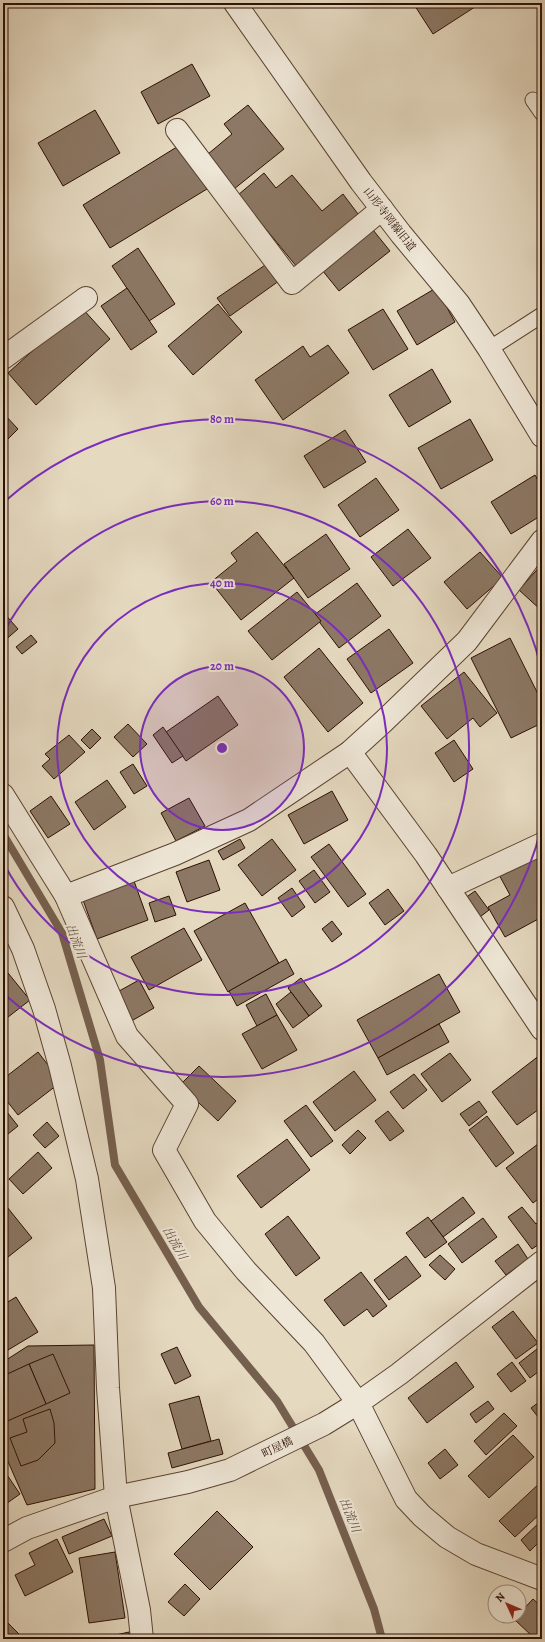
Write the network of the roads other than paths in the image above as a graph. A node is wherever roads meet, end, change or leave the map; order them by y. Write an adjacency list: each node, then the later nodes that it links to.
1 (235, 3): 5 (street, 山形寺岡線旧道)
2 (533, 100): 3 (lane)
3 (542, 113)
4 (177, 130): 5 (street)
5 (382, 209): 8 (street, 山形寺岡線旧道)
6 (86, 298): 9 (street)
7 (542, 315): 8 (lane)
8 (489, 349): 10 (street, 山形寺岡線旧道)
9 (3, 358)
10 (540, 430)
11 (542, 541): 12 (street)
12 (350, 752): 15 (street); 16 (street)
13 (3, 795): 16 (street)
14 (542, 844): 15 (street)
15 (448, 888): 18 (street)
16 (66, 896): 20 (street)
17 (3, 907): 21 (street)
18 (542, 1029)
19 (542, 1262): 20 (street, 町屋橋)
20 (358, 1403): 21 (street, 町屋橋); 23 (street)
21 (116, 1498): 22 (street, 町屋橋); 24 (street)
22 (3, 1541)
23 (542, 1579)
24 (142, 1639)

